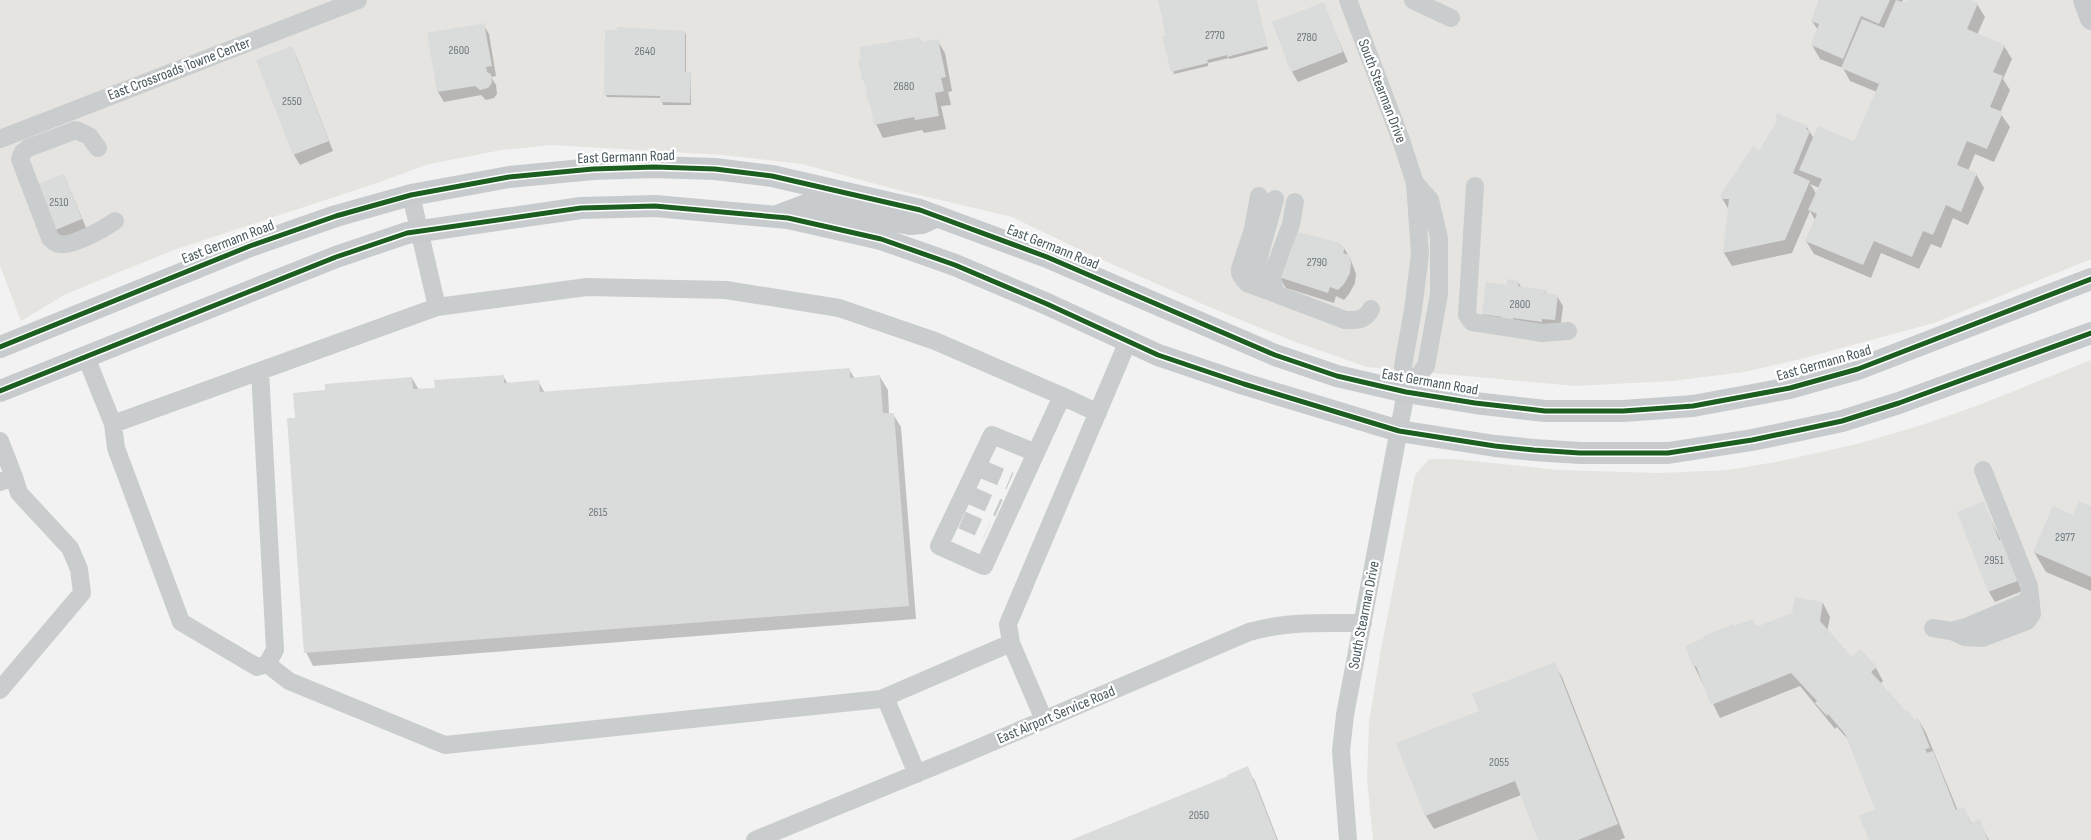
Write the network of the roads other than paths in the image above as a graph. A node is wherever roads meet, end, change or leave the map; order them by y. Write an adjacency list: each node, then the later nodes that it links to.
1 (358, 0): 7 (street, East Crossroads Towne Center)
2 (1348, 0): 26 (street, South Stearman Drive)
3 (1413, 0): 5 (street)
4 (2084, 0): 6 (main road)
5 (1451, 18)
6 (2091, 20)
7 (0, 139)
8 (98, 148): 13 (street)
9 (1475, 186): 19 (street)
10 (411, 195): 12 (main road, East Germann Road); 14 (street); 22 (main road, East Germann Road)
11 (777, 216): 12 (main road); 14 (main road); 21 (main road)
12 (937, 216): 26 (main road, East Germann Road)
13 (115, 221)
14 (420, 231): 17 (street); 23 (main road)
15 (2091, 278): 26 (main road, East Germann Road)
16 (1261, 288): 16 (street); 18 (street)
17 (437, 307): 24 (street); 27 (street)
18 (1371, 309)
19 (1568, 332)
20 (2091, 332): 30 (main road)
21 (1128, 341): 28 (street); 30 (main road)
22 (0, 347)
23 (86, 357): 25 (main road); 29 (street)
24 (260, 371): 29 (street); 38 (street)
25 (0, 391)
26 (1406, 392): 30 (street, South Stearman Drive)
27 (1062, 396): 28 (street); 32 (street)
28 (1098, 413): 37 (street)
29 (113, 424): 38 (street)
30 (1399, 431): 35 (street, South Stearman Drive)
31 (0, 441): 34 (street)
32 (1036, 453): 32 (street)
33 (1983, 470): 36 (street)
34 (7, 479): 39 (street)
35 (1363, 623): 41 (street, East Airport Service Road); 44 (street, South Stearman Drive)
36 (1933, 628)
37 (1011, 643): 40 (street); 41 (street)
38 (267, 664): 40 (street)
39 (0, 690)
40 (885, 697): 42 (street)
41 (1044, 720): 42 (street, East Airport Service Road)
42 (917, 774): 43 (street, East Airport Service Road)
43 (756, 840)
44 (1348, 840)

